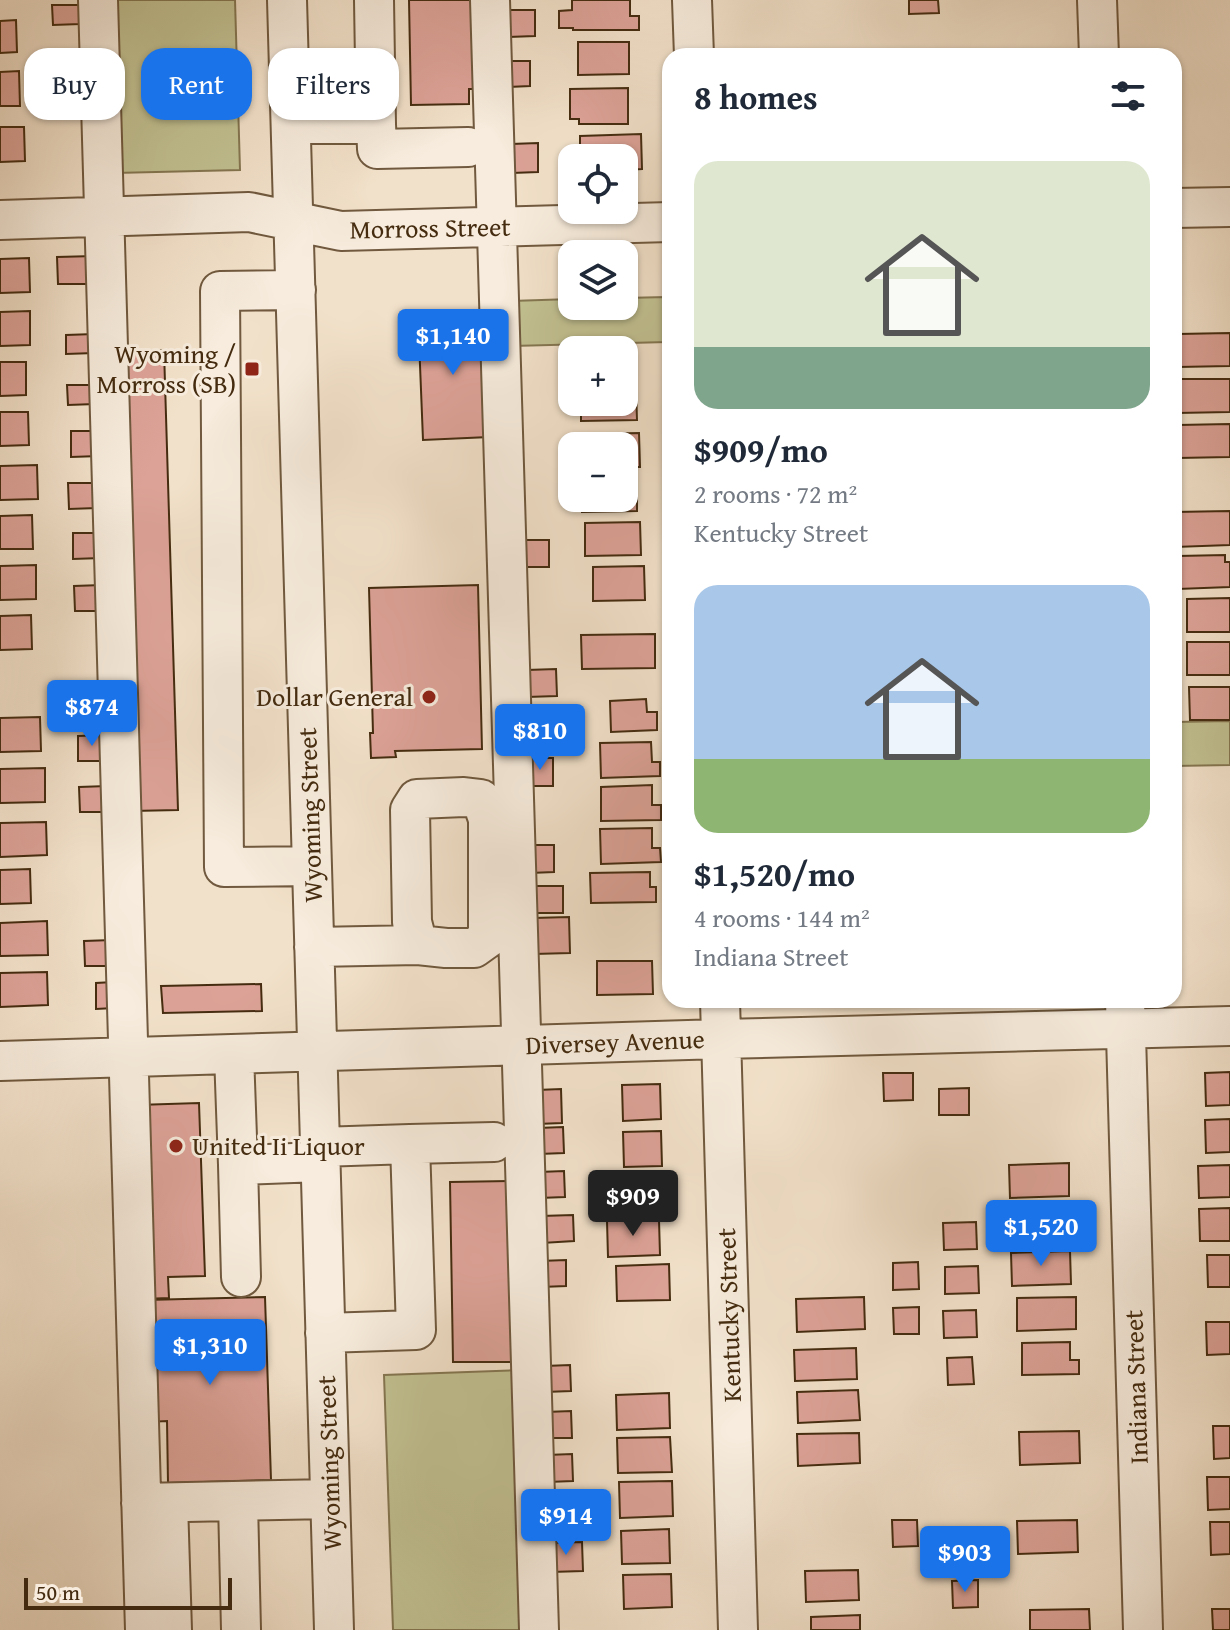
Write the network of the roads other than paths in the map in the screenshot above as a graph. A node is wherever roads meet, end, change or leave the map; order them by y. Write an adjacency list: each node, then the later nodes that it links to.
1 (98, 0): 14 (street)
2 (287, 0): 9 (street, Wyoming Street)
3 (374, 0): 10 (street)
4 (490, 0): 18 (street)
5 (692, 0): 7 (street)
6 (1097, 0): 8 (street)
7 (694, 48)
8 (1099, 48)
9 (291, 124): 10 (street); 16 (street, Wyoming Street)
10 (376, 124): 11 (street)
11 (468, 147)
12 (1230, 207): 13 (street)
13 (1182, 208)
14 (104, 217): 15 (street, Morross Street); 16 (street, Morross Street); 30 (street)
15 (0, 220)
16 (294, 220): 18 (street, Morross Street); 19 (street, Wyoming Street)
17 (662, 222): 18 (street, Morross Street)
18 (496, 227): 27 (street)
19 (296, 290): 20 (street, Wyoming Street); 20 (street)
20 (312, 866): 22 (street, Wyoming Street)
21 (418, 945): 22 (street)
22 (314, 947): 28 (street, Wyoming Street)
23 (720, 1008): 26 (street, Kentucky Street)
24 (1126, 1014): 25 (street, Diversey Avenue); 26 (street, Diversey Avenue); 47 (street, Indiana Street)
25 (1230, 1026)
26 (721, 1039): 27 (street, Diversey Avenue); 46 (street, Kentucky Street)
27 (522, 1045): 28 (street, Diversey Avenue); 45 (street)
28 (317, 1051): 29 (street, Diversey Avenue); 34 (street, Wyoming Street)
29 (234, 1054): 30 (street, Diversey Avenue); 35 (street)
30 (127, 1057): 31 (street, Diversey Avenue); 40 (street)
31 (0, 1061)
32 (494, 1142): 33 (street)
33 (410, 1144): 34 (street); 37 (street)
34 (320, 1155): 35 (street); 37 (street, Wyoming Street)
35 (238, 1165): 36 (street)
36 (241, 1277)
37 (325, 1333): 38 (street, Wyoming Street)
38 (330, 1499): 39 (street); 44 (street, Wyoming Street)
39 (238, 1502): 40 (street); 43 (street)
40 (154, 1503): 41 (street); 42 (street)
41 (145, 1630)
42 (172, 1630)
43 (241, 1630)
44 (334, 1630)
45 (539, 1630)
46 (738, 1630)
47 (1143, 1630)

